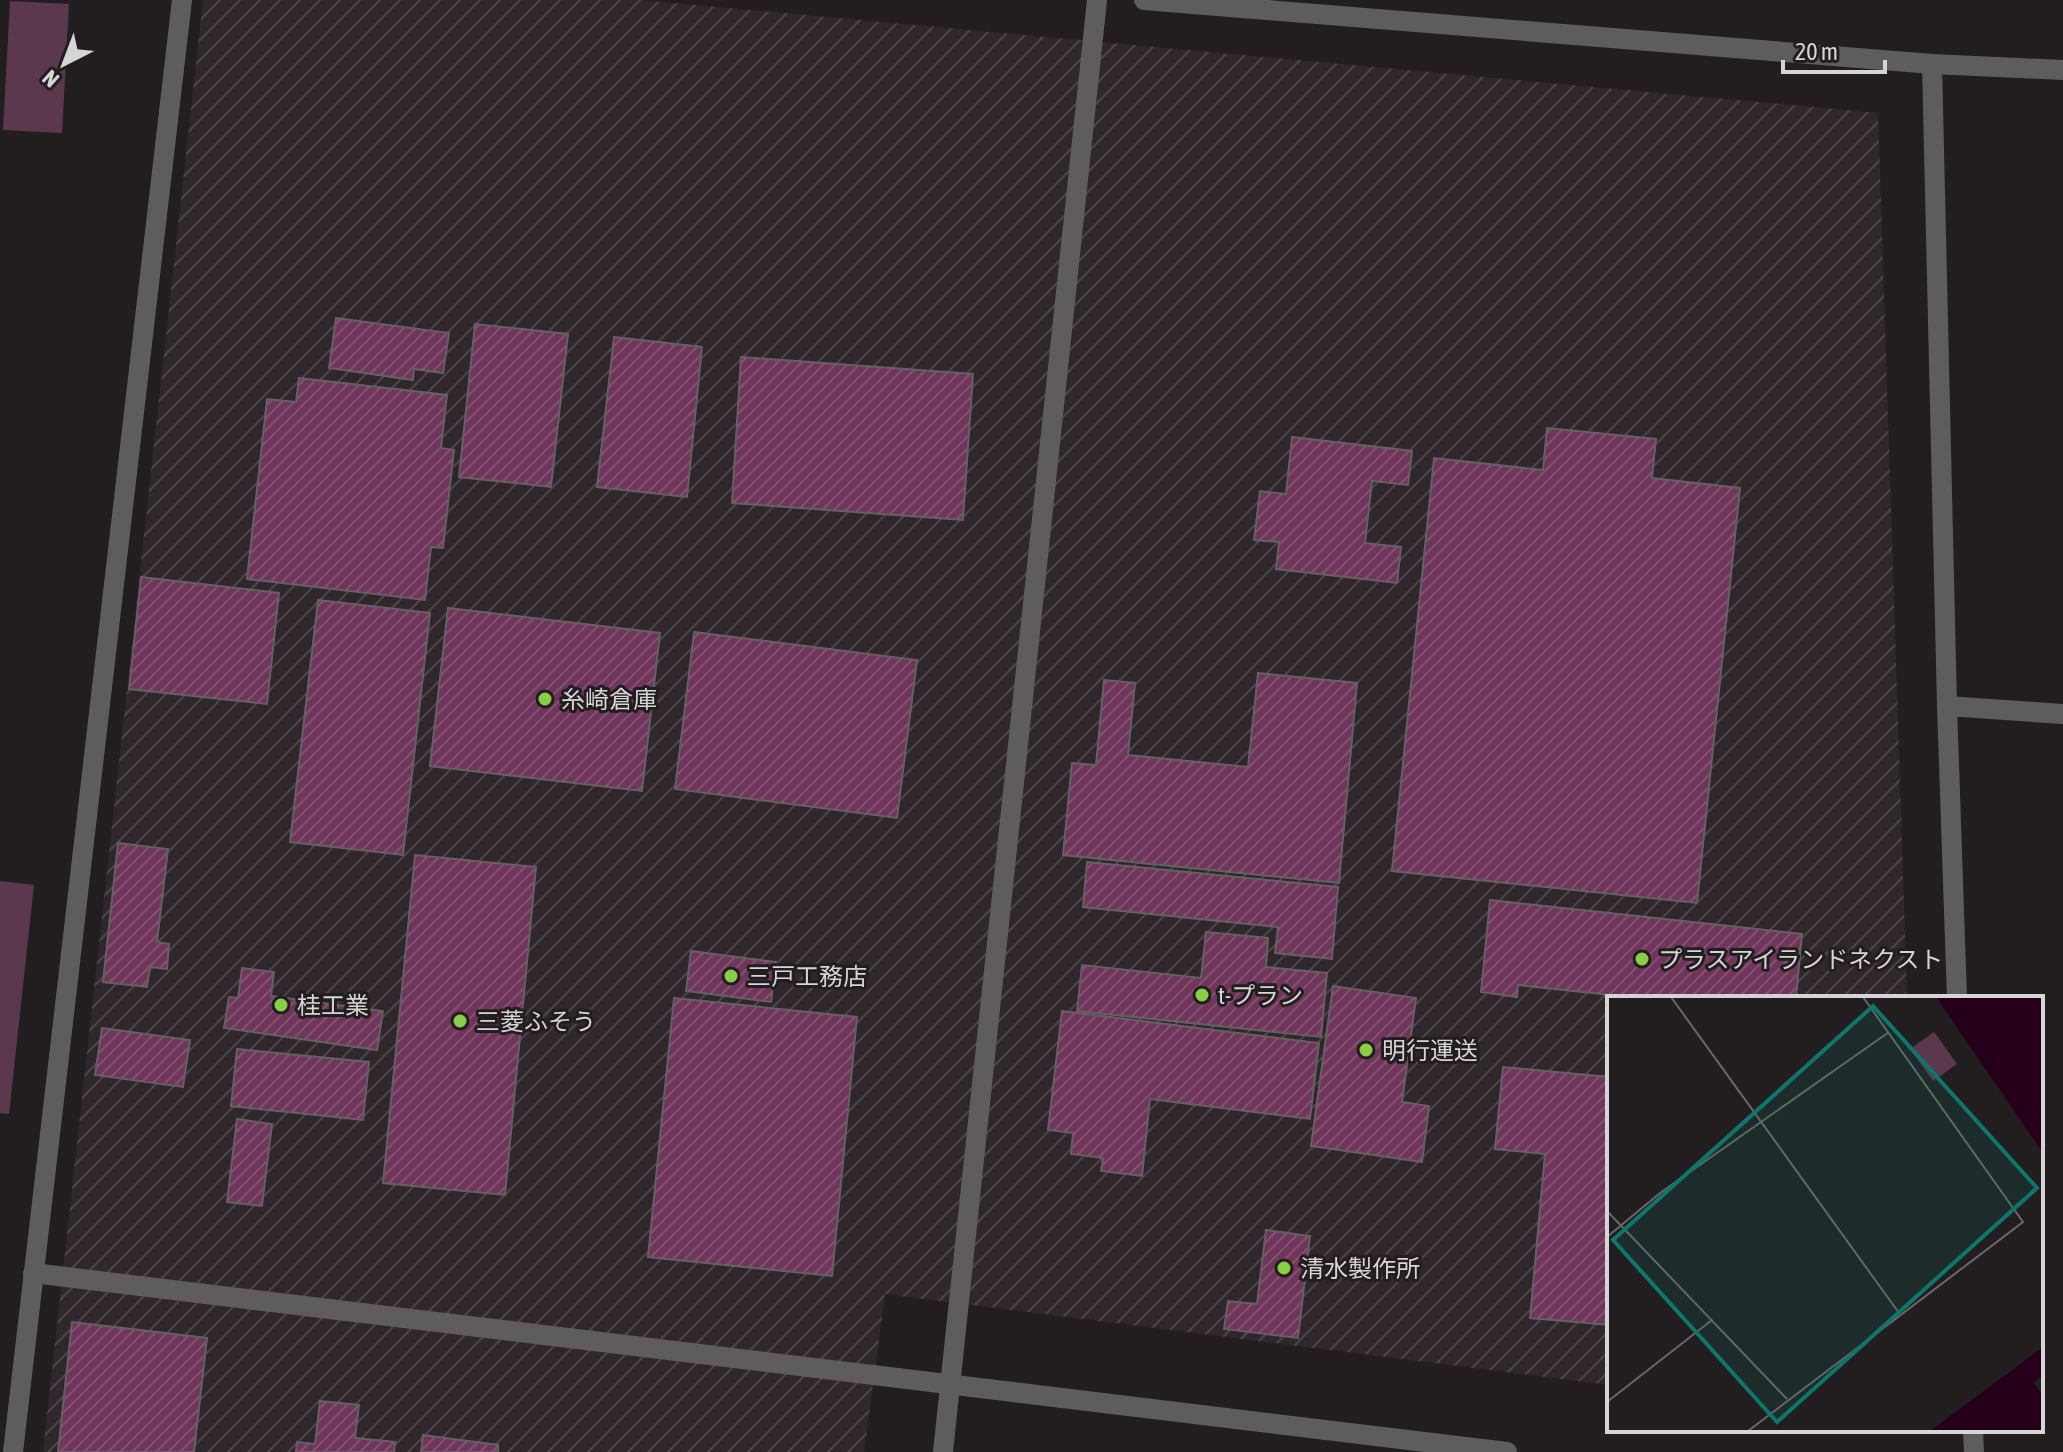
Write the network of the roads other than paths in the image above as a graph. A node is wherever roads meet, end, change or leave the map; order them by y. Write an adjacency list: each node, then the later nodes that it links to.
1 (182, 0): 9 (street)
2 (1097, 0): 10 (street)
3 (1144, 0): 4 (street)
4 (1932, 64): 5 (street); 6 (street)
5 (2063, 70)
6 (1947, 706): 7 (street); 8 (street)
7 (2063, 714)
8 (1957, 996)
9 (33, 1273): 10 (street); 12 (street)
10 (950, 1384): 13 (street); 14 (street)
11 (1973, 1432): 15 (street)
12 (13, 1452)
13 (943, 1452)
14 (1507, 1452)
15 (1974, 1452)

